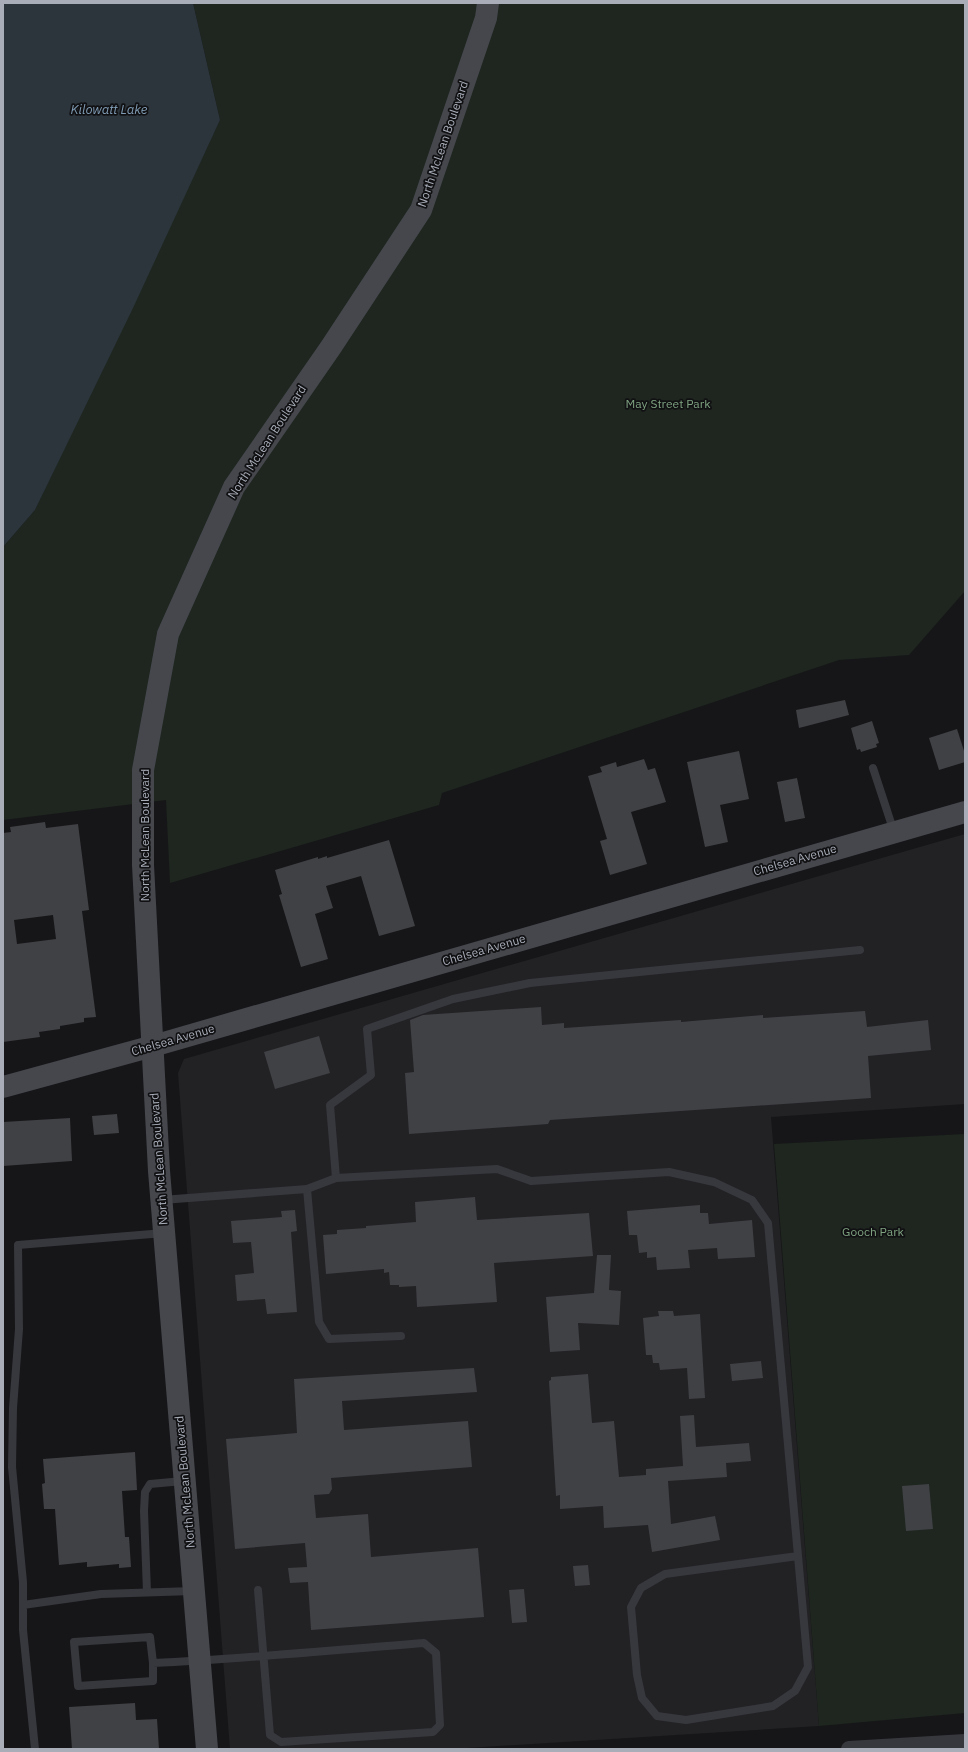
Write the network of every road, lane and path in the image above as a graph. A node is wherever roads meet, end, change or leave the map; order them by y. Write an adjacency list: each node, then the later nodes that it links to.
1 (488, 3): 6 (main road, North McLean Boulevard)
2 (873, 768): 4 (lane)
3 (965, 812): 4 (main road, Chelsea Avenue)
4 (894, 832): 6 (main road, Chelsea Avenue)
5 (860, 950): 8 (lane)
6 (153, 1046): 7 (main road, Chelsea Avenue); 10 (main road, North McLean Boulevard)
7 (3, 1087)
8 (336, 1178): 9 (lane); 14 (lane)
9 (307, 1189): 10 (lane); 12 (lane)
10 (162, 1200): 11 (main road, North McLean Boulevard)
11 (164, 1233): 13 (main road, North McLean Boulevard); 18 (lane)
12 (401, 1336)
13 (184, 1481): 16 (main road, North McLean Boulevard); 17 (lane)
14 (798, 1556): 14 (lane)
15 (258, 1590): 19 (lane)
16 (194, 1591): 17 (lane); 20 (main road, North McLean Boulevard)
17 (147, 1592): 18 (lane)
18 (23, 1605): 23 (lane)
19 (264, 1656): 19 (lane); 20 (lane)
20 (199, 1661): 21 (lane); 24 (main road, North McLean Boulevard)
21 (153, 1663): 21 (lane)
22 (965, 1742): 25 (street)
23 (35, 1749)
24 (207, 1749)
25 (849, 1749)

